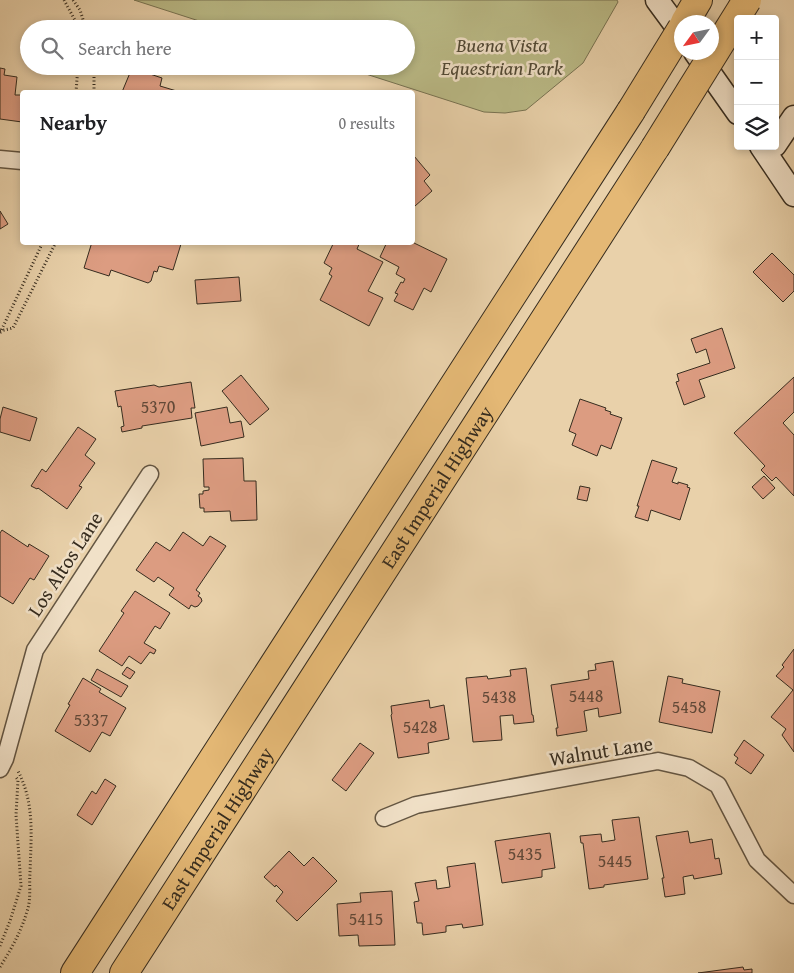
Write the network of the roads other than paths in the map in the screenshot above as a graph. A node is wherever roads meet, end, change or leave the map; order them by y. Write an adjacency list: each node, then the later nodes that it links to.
1 (657, 0): 5 (street)
2 (698, 0): 4 (highway)
3 (747, 0): 20 (highway, East Imperial Highway, bridge)
4 (689, 15)
5 (674, 23)
6 (674, 41): 19 (highway, East Imperial Highway, bridge)
7 (701, 60): 8 (street)
8 (734, 107)
9 (794, 117): 10 (street)
10 (779, 136)
11 (771, 150): 14 (street)
12 (0, 159): 13 (street)
13 (20, 161)
14 (794, 195)
15 (150, 474): 16 (street, Los Altos Lane)
16 (4, 760)
17 (384, 818): 18 (street, Walnut Lane)
18 (794, 895)
19 (75, 973)
20 (124, 973)

